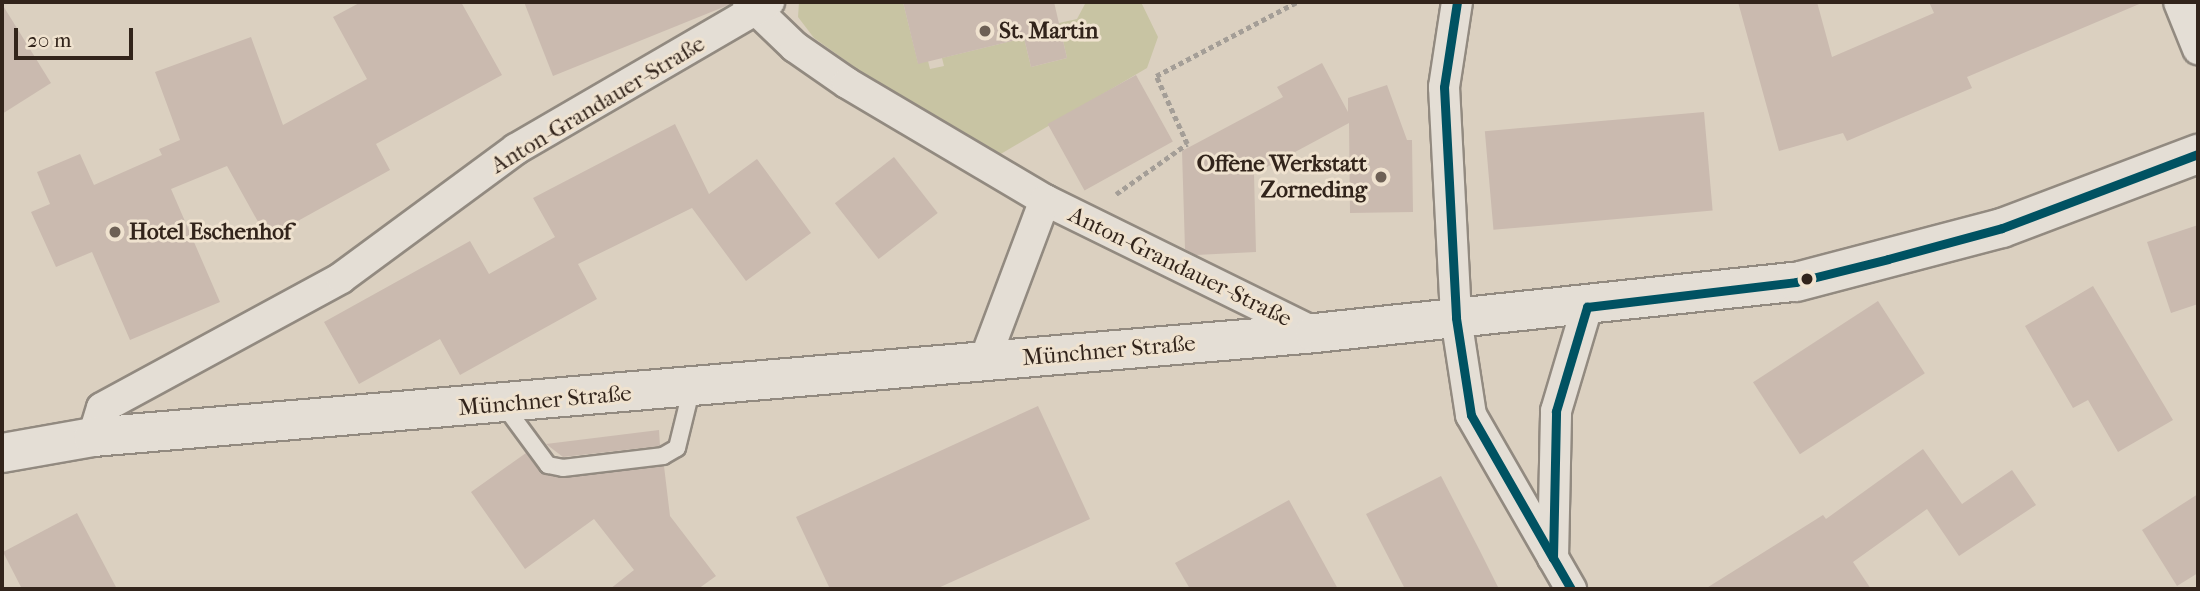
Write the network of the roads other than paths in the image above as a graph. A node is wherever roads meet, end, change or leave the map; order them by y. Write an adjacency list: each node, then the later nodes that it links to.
1 (1457, 2): 8 (street)
2 (2179, 2): 4 (street)
3 (758, 5): 6 (street, Anton-Grandauer-Straße); 13 (street, Anton-Grandauer-Straße)
4 (2198, 49)
5 (2198, 154): 7 (street, Münchner Straße)
6 (1045, 200): 9 (street, Anton-Grandauer-Straße); 10 (street, Anton-Grandauer-Straße)
7 (1587, 307): 8 (street, Münchner Straße); 15 (street)
8 (1456, 318): 9 (street, Münchner Straße); 15 (street)
9 (1315, 333): 10 (street, Münchner Straße)
10 (984, 362): 11 (street, Münchner Straße)
11 (692, 387): 12 (street, Münchner Straße); 12 (lane)
12 (503, 404): 13 (street, Münchner Straße)
13 (93, 437): 14 (street, Münchner Straße)
14 (2, 453)
15 (1553, 558): 16 (street)
16 (1571, 589)

